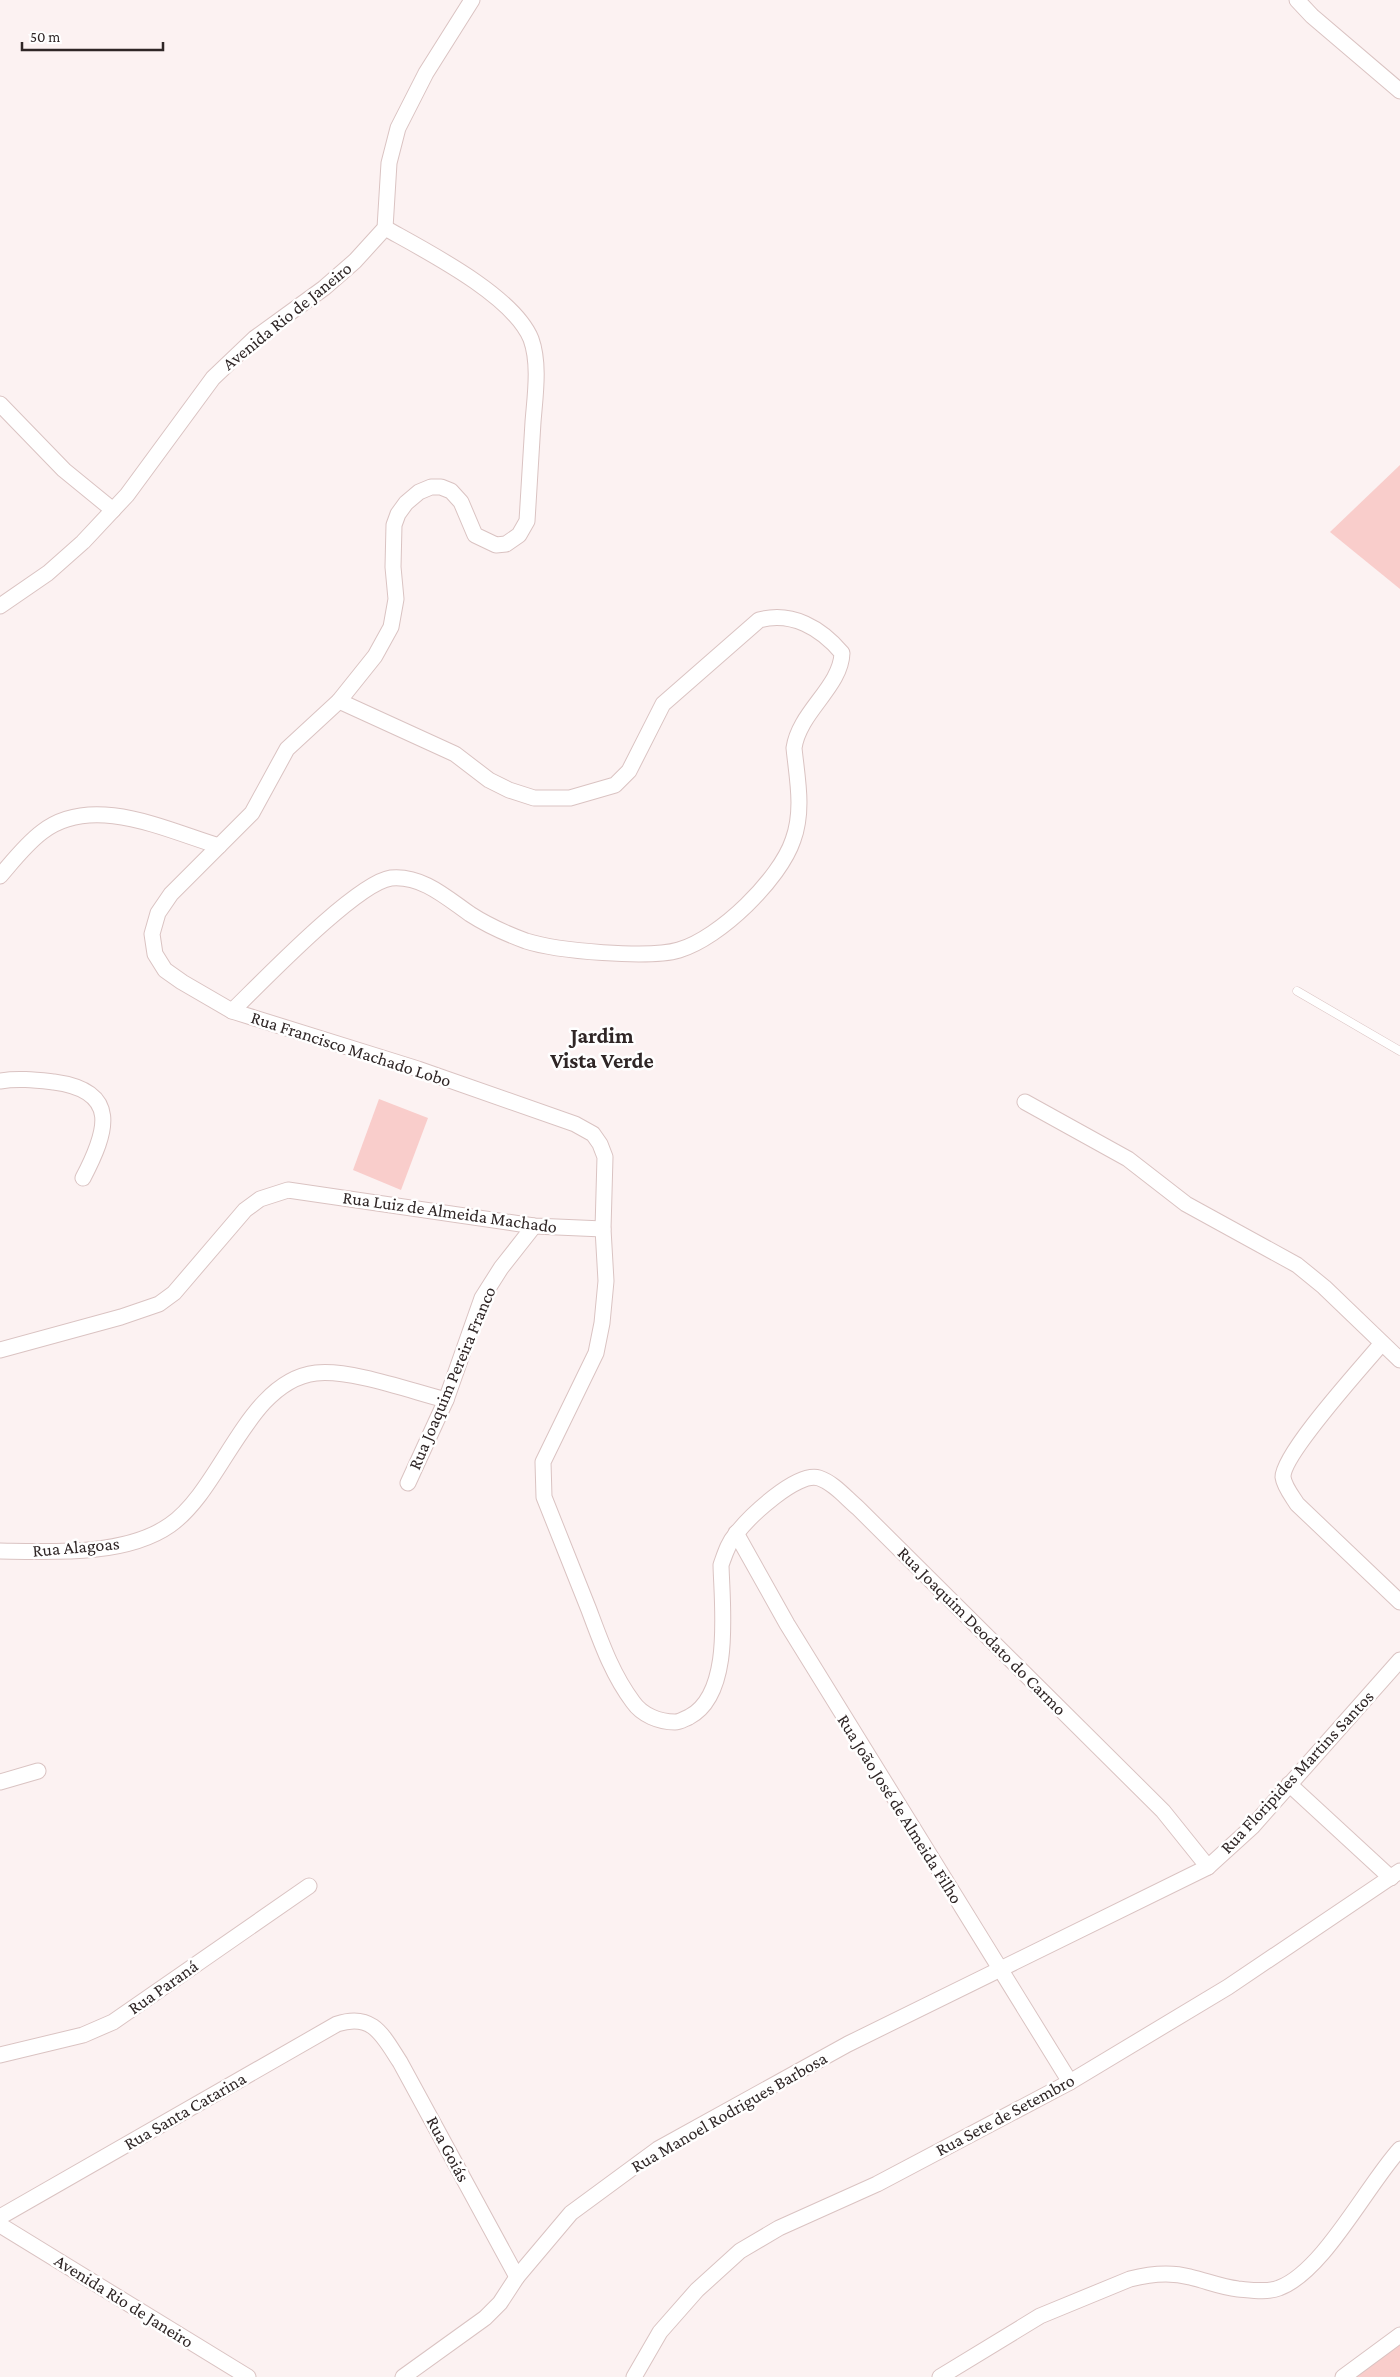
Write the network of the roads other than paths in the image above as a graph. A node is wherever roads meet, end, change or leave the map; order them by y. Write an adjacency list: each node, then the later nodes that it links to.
1 (472, 0): 4 (street)
2 (1297, 0): 3 (street)
3 (1400, 91)
4 (385, 228): 6 (street, Avenida Rio de Janeiro); 8 (street, Rua Francisco Machado Lobo)
5 (0, 404): 6 (street)
6 (113, 510): 7 (street, Avenida Rio de Janeiro)
7 (0, 606)
8 (339, 702): 9 (street, Rua Francisco Machado Lobo); 12 (street)
9 (218, 846): 10 (street); 12 (street, Rua Francisco Machado Lobo)
10 (0, 876)
11 (1297, 991): 13 (lane)
12 (232, 1011): 18 (street, Rua Francisco Machado Lobo)
13 (1400, 1051)
14 (0, 1081): 16 (street)
15 (1026, 1102): 19 (street)
16 (83, 1178)
17 (534, 1226): 18 (street, Rua Luiz de Almeida Machado); 20 (street, Rua Luiz de Almeida Machado); 22 (street, Rua Joaquim Pereira Franco)
18 (602, 1229): 24 (street)
19 (1382, 1343): 21 (street); 26 (street)
20 (0, 1350)
21 (1400, 1360)
22 (446, 1400): 23 (street, Rua Joaquim Pereira Franco); 25 (street, Rua Alagoas)
23 (408, 1483)
24 (736, 1533): 31 (street, Rua Joaquim Deodato do Carmo); 34 (street, Rua João José de Almeida Filho)
25 (0, 1551)
26 (1400, 1602)
27 (1400, 1660): 30 (street, Rua Floripides Martins Santos)
28 (38, 1771): 29 (street)
29 (0, 1782)
30 (1289, 1784): 31 (street, Rua Floripides Martins Santos); 32 (street)
31 (1208, 1867): 34 (street, Rua Floripides Martins Santos)
32 (1396, 1875): 37 (street, Rua Sete de Setembro)
33 (309, 1886): 36 (street, Rua Paraná)
34 (999, 1969): 37 (street, Rua João José de Almeida Filho); 41 (street, Rua Manoel Rodrigues Barbosa)
35 (373, 2025): 39 (street, Rua Santa Catarina); 41 (street, Rua Goiás)
36 (0, 2055)
37 (1070, 2082): 45 (street, Rua Sete de Setembro)
38 (1400, 2149): 46 (street)
39 (0, 2217)
40 (0, 2225): 43 (street, Avenida Rio de Janeiro)
41 (517, 2277): 44 (street, Rua Manoel Rodrigues Barbosa)
42 (1400, 2335): 47 (street)
43 (248, 2377)
44 (403, 2377)
45 (634, 2377)
46 (940, 2377)
47 (1343, 2377)

